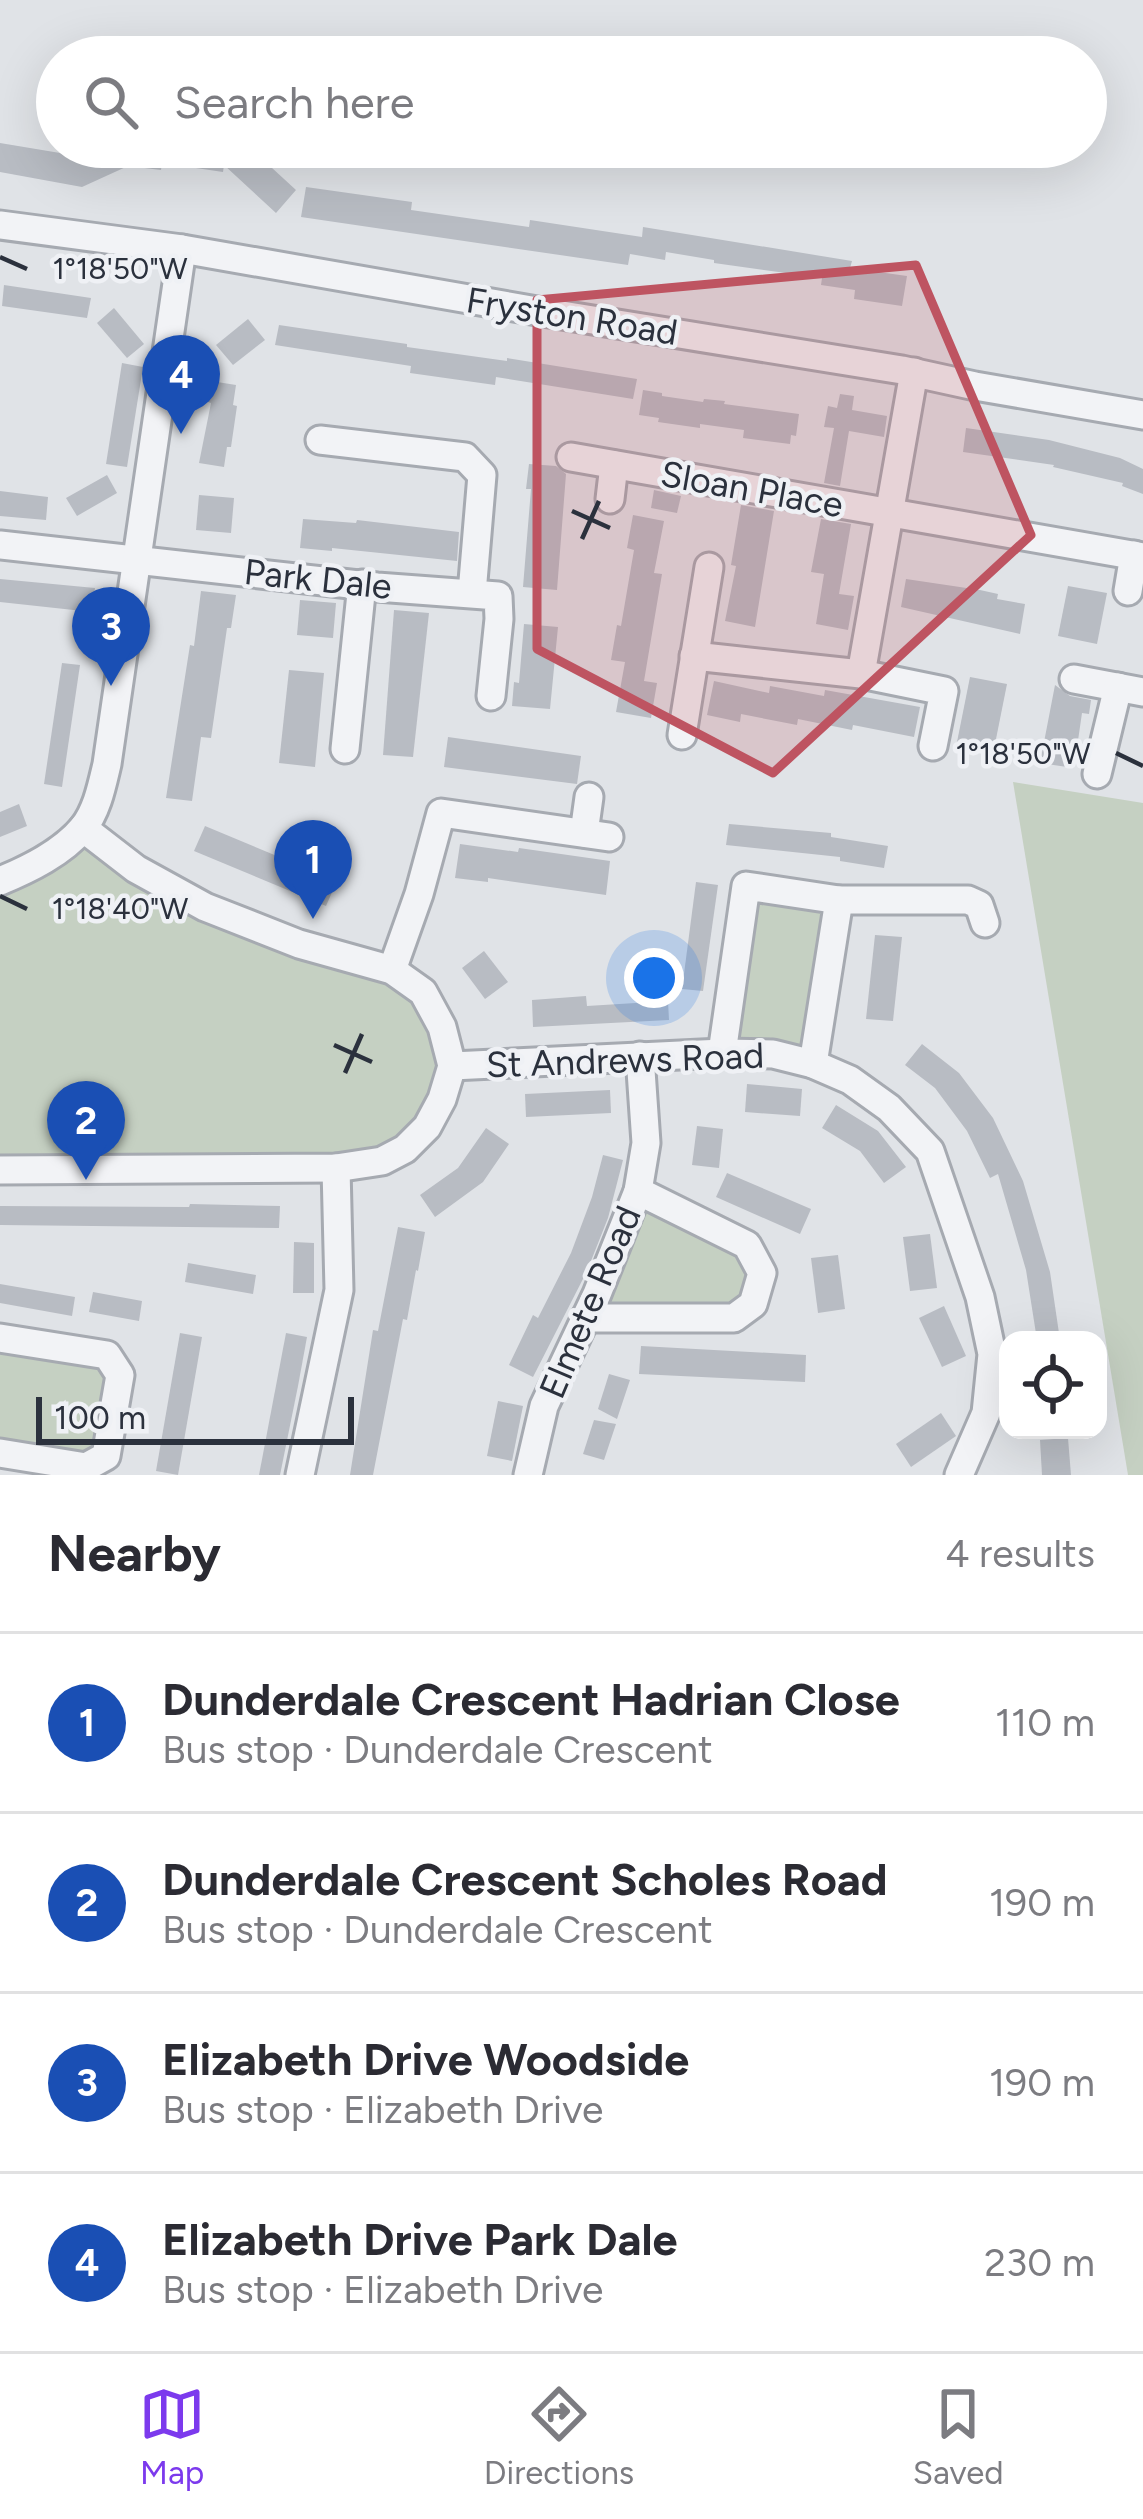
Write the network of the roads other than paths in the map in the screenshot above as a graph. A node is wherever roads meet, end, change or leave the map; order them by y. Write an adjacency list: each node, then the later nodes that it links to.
1 (0, 225): 2 (street, Fryston Road)
2 (182, 249): 3 (street, Fryston Road); 12 (street)
3 (914, 373): 4 (street, Fryston Road); 9 (street, Sloan Place)
4 (1143, 415)
5 (320, 440): 16 (street)
6 (571, 457): 7 (street, Sloan Place)
7 (614, 465): 8 (street, Sloan Place); 9 (street, Sloan Place)
8 (610, 499)
9 (891, 513): 11 (street, Sloan Place); 18 (street, Sloan Place)
10 (0, 545): 12 (street, Park Dale)
11 (1138, 556): 15 (street, Sloan Place)
12 (137, 560): 14 (street, Park Dale); 27 (street)
13 (709, 566): 17 (street)
14 (362, 584): 16 (street, Park Dale); 24 (street)
15 (1128, 591)
16 (485, 595): 21 (street)
17 (694, 656): 18 (street); 22 (street)
18 (861, 674): 23 (street)
19 (1074, 679): 20 (street)
20 (1130, 690): 25 (street)
21 (490, 696)
22 (682, 735)
23 (933, 746)
24 (345, 749)
25 (1096, 774)
26 (589, 797): 31 (street)
27 (83, 828): 28 (street); 31 (street)
28 (0, 881)
29 (839, 900): 30 (street); 32 (street); 34 (street)
30 (986, 922)
31 (392, 970): 35 (street)
32 (722, 1053): 33 (street, St Andrews Road); 34 (street, St Andrews Road)
33 (640, 1056): 35 (street, St Andrews Road); 38 (street, Elmete Road)
34 (813, 1064): 44 (street, St Andrews Road)
35 (452, 1066): 36 (street)
36 (336, 1168): 37 (street); 42 (street)
37 (0, 1170)
38 (638, 1191): 39 (street, Elmete Road); 39 (street)
39 (585, 1318): 43 (street, Elmete Road)
40 (0, 1338): 41 (street)
41 (0, 1453)
42 (300, 1475)
43 (528, 1475)
44 (959, 1475)

